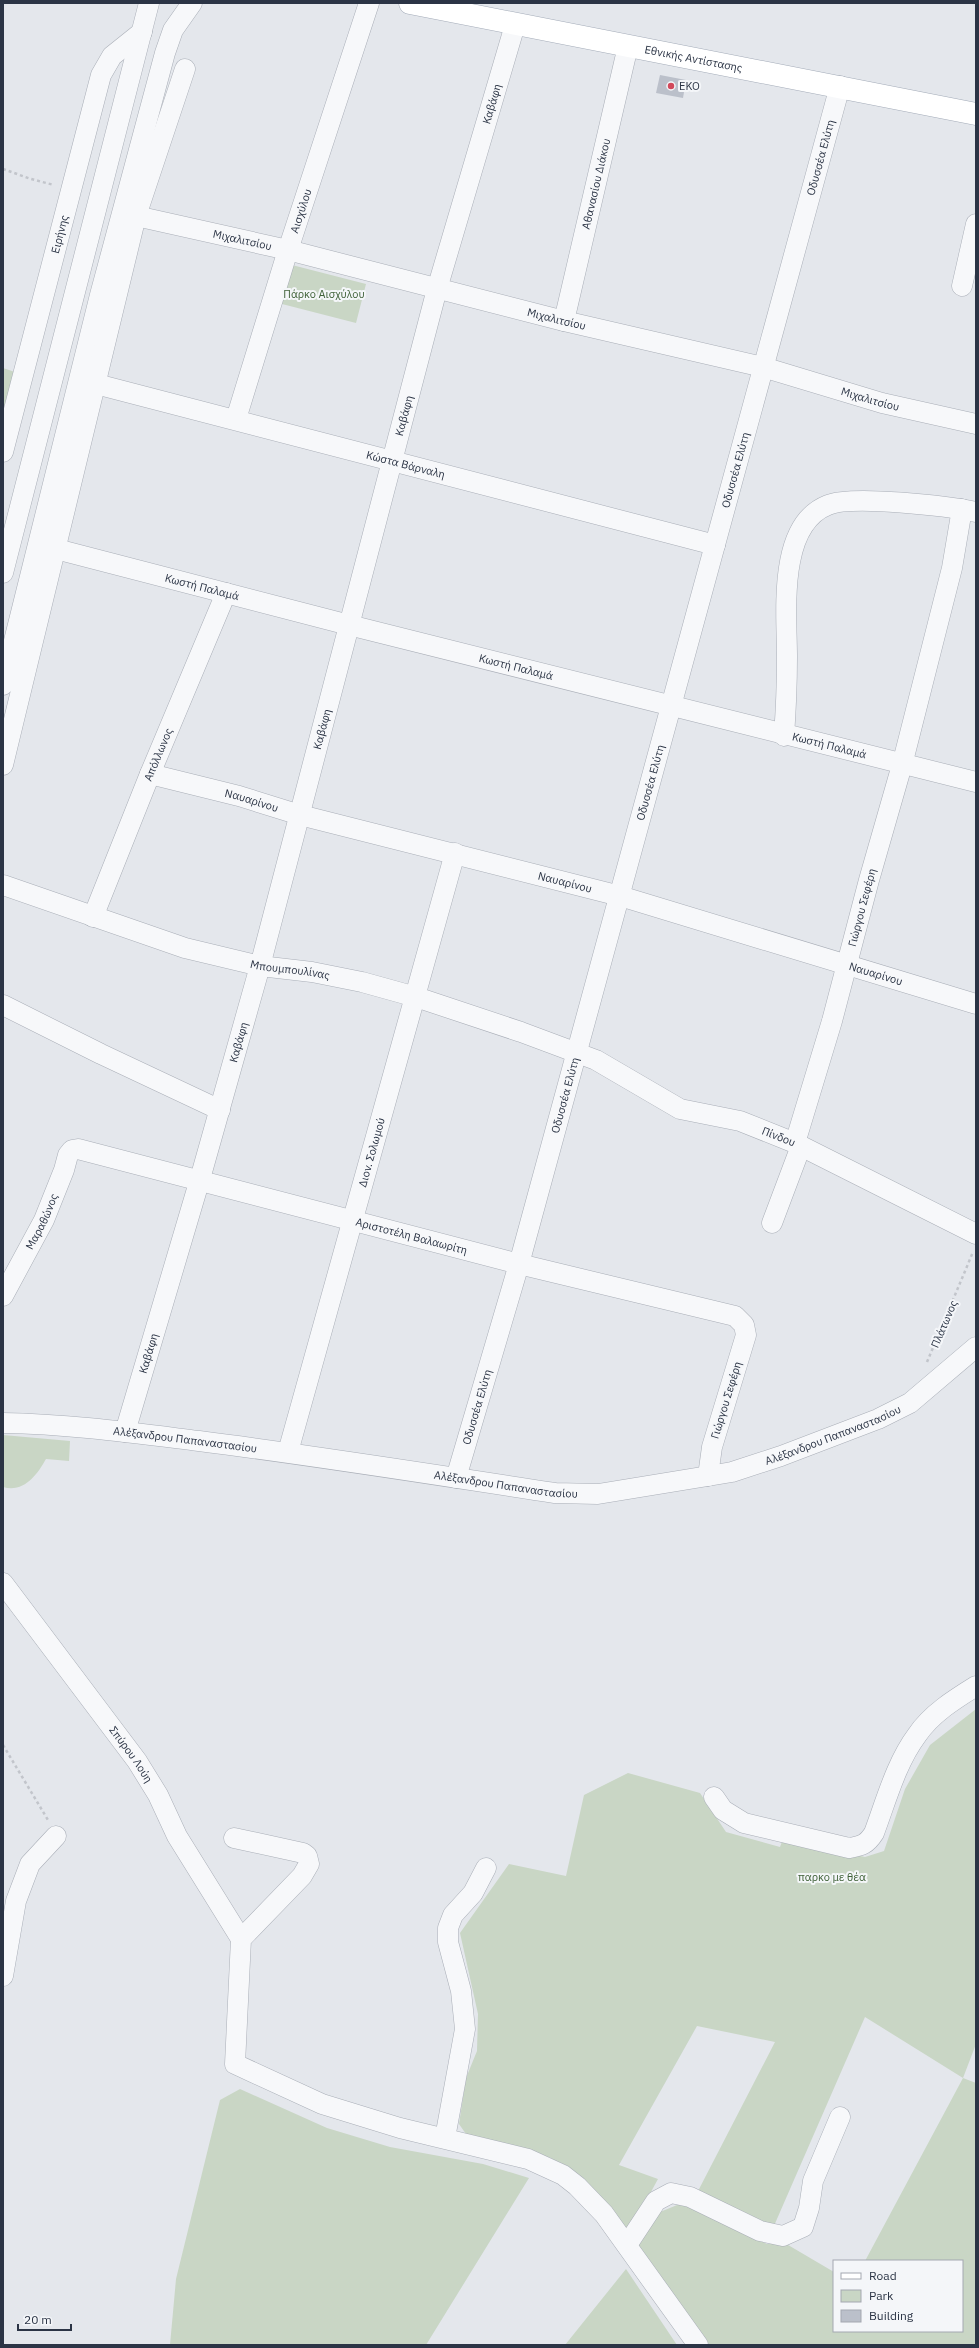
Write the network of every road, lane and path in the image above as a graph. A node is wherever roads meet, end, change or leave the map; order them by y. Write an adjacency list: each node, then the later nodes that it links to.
1 (149, 3): 6 (street)
2 (192, 3): 31 (street)
3 (369, 3): 15 (street, Αισχύλου)
4 (410, 3): 5 (main road, Εθνικής Αντίστασης)
5 (515, 25): 7 (main road, Εθνικής Αντίστασης); 17 (street, Καβάφη)
6 (142, 32): 12 (street, Ειρήνης); 28 (street)
7 (628, 46): 9 (main road, Εθνικής Αντίστασης); 18 (street, Αθανασίου Διάκου)
8 (185, 69): 13 (street)
9 (840, 86): 10 (main road, Εθνικής Αντίστασης); 19 (street, Οδυσσέα Ελύτη)
10 (976, 114)
11 (3, 169): 12 (path)
12 (70, 188): 23 (street, Ειρήνης)
13 (136, 216): 15 (street, Μιχαλιτσίου); 20 (street)
14 (976, 224): 16 (street)
15 (288, 250): 17 (street, Μιχαλιτσίου); 21 (street, Αισχύλου)
16 (962, 286)
17 (437, 289): 18 (street, Μιχαλιτσίου); 24 (street, Καβάφη)
18 (564, 321): 19 (street, Μιχαλιτσίου)
19 (764, 367): 22 (street, Μιχαλιτσίου); 26 (street, Οδυσσέα Ελύτη)
20 (96, 384): 21 (street, Κώστα Βάρναλη); 27 (street)
21 (236, 419): 24 (street, Κώστα Βάρναλη)
22 (976, 424)
23 (3, 452)
24 (392, 460): 26 (street, Κώστα Βάρναλη); 30 (street, Καβάφη)
25 (969, 510): 33 (street); 34 (street, Γιώργου Σεφέρη)
26 (715, 545): 32 (street, Οδυσσέα Ελύτη)
27 (56, 549): 29 (street, Κωστή Παλαμά); 35 (street)
28 (3, 573)
29 (226, 593): 30 (street, Κωστή Παλαμά); 36 (street, Απόλλωνος)
30 (349, 625): 32 (street, Κωστή Παλαμά); 38 (street, Καβάφη)
31 (3, 685)
32 (672, 705): 33 (street, Κωστή Παλαμά); 41 (street, Οδυσσέα Ελύτη)
33 (784, 736): 34 (street, Κωστή Παλαμά)
34 (902, 765): 37 (street, Κωστή Παλαμά); 43 (street, Γιώργου Σεφέρη)
35 (3, 766)
36 (150, 774): 38 (street, Ναυαρίνου); 42 (street, Απόλλωνος)
37 (976, 782)
38 (300, 815): 39 (street, Ναυαρίνου); 44 (street, Καβάφη)
39 (455, 853): 41 (street, Ναυαρίνου); 45 (street, Διον. Σολωμού)
40 (3, 885): 42 (street, Μπουμπουλίνας)
41 (620, 896): 43 (street, Ναυαρίνου); 48 (street, Οδυσσέα Ελύτη)
42 (93, 917): 44 (street, Μπουμπουλίνας)
43 (847, 964): 46 (street, Ναυαρίνου); 50 (street, Γιώργου Σεφέρη)
44 (260, 966): 45 (street, Μπουμπουλίνας); 49 (street, Καβάφη)
45 (416, 997): 48 (street, Μπουμπουλίνας); 53 (street, Διον. Σολωμού)
46 (976, 1004)
47 (3, 1005): 49 (street)
48 (577, 1052): 50 (street, Πίνδου); 56 (street, Οδυσσέα Ελύτη)
49 (220, 1110): 52 (street, Καβάφη)
50 (798, 1144): 54 (street, Γιώργου Σεφέρη); 55 (street, Πίνδου)
51 (78, 1149): 52 (street, Αριστοτέλη Βαλαωρίτη); 57 (street, Μαραθώνος)
52 (200, 1179): 53 (street, Αριστοτέλη Βαλαωρίτη); 62 (street, Καβάφη)
53 (353, 1222): 56 (street, Αριστοτέλη Βαλαωρίτη); 63 (street, Διον. Σολωμού)
54 (772, 1223)
55 (975, 1242): 60 (path, Πλάτωνος)
56 (519, 1264): 58 (street, Αριστοτέλη Βαλαωρίτη); 65 (street, Οδυσσέα Ελύτη)
57 (3, 1296)
58 (744, 1325): 64 (street, Γιώργου Σεφέρη)
59 (976, 1347): 64 (street, Αλέξανδρου Παπαναστασίου)
60 (925, 1367)
61 (3, 1423): 62 (street, Αλέξανδρου Παπαναστασίου)
62 (125, 1432): 63 (street, Αλέξανδρου Παπαναστασίου)
63 (288, 1452): 65 (street, Αλέξανδρου Παπαναστασίου)
64 (708, 1476): 65 (street, Αλέξανδρου Παπαναστασίου)
65 (456, 1478)
66 (3, 1583): 73 (street, Σπύρου Λούη)
67 (976, 1686): 69 (street)
68 (3, 1745): 70 (path)
69 (714, 1797)
70 (56, 1836): 74 (street)
71 (234, 1838): 73 (street)
72 (486, 1868): 76 (street)
73 (241, 1939): 76 (street)
74 (4, 1973)
75 (840, 2117): 77 (street)
76 (445, 2138): 77 (street)
77 (627, 2245): 78 (street)
78 (698, 2345)

